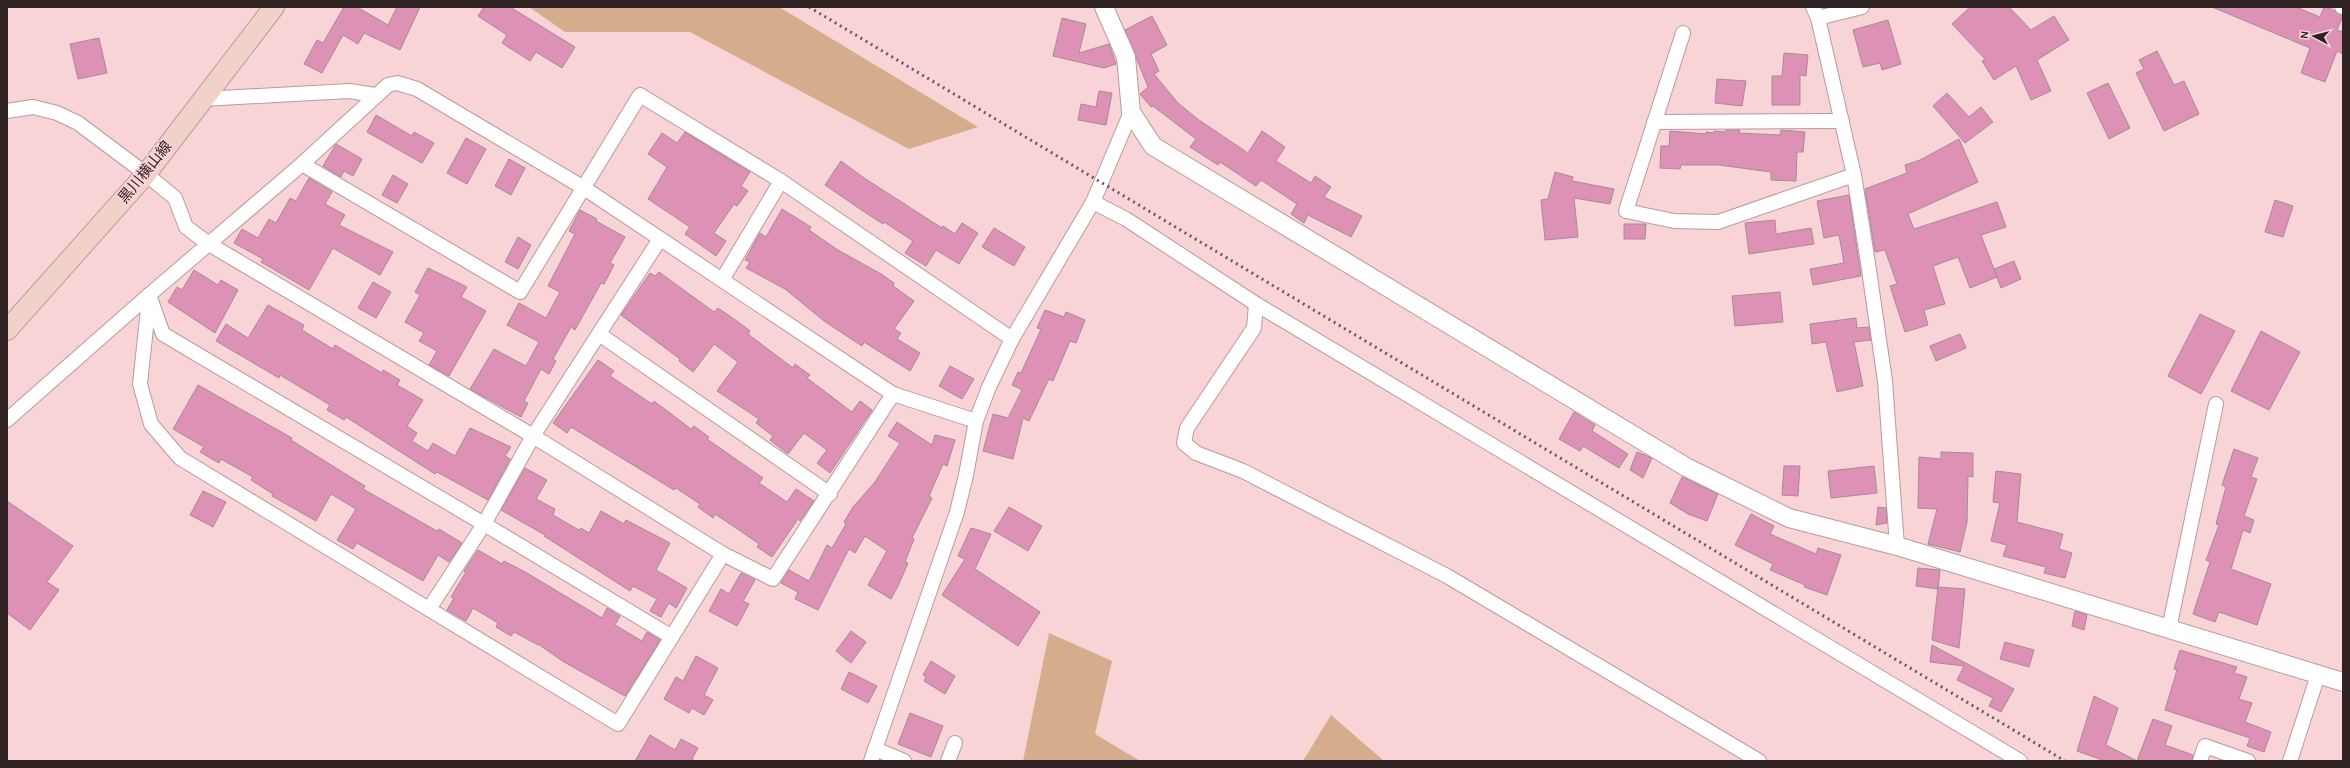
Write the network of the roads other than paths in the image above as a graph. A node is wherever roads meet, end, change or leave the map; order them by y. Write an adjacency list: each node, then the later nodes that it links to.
1 (274, 7): 7 (main road, 黒川横山線)
2 (1104, 7): 9 (street)
3 (1862, 7): 4 (street)
4 (1816, 12): 10 (street)
5 (1683, 33): 11 (street)
6 (375, 95): 7 (street); 12 (street); 16 (street)
7 (202, 99): 13 (main road, 黒川横山線)
8 (7, 111): 13 (street)
9 (1131, 112): 17 (street); 33 (street)
10 (1842, 121): 11 (street); 14 (street)
11 (1654, 122): 14 (street)
12 (302, 164): 16 (street); 19 (street)
13 (146, 174): 19 (street); 23 (main road, 黒川横山線)
14 (1854, 176): 33 (street)
15 (781, 181): 16 (street); 20 (street); 25 (street)
16 (584, 188): 18 (street)
17 (1093, 202): 22 (street); 25 (street)
18 (660, 238): 20 (street); 24 (street)
19 (208, 244): 21 (street); 30 (street)
20 (722, 280): 26 (street)
21 (149, 295): 28 (street); 32 (street); 35 (street)
22 (1256, 304): 44 (street); 45 (street)
23 (7, 330)
24 (599, 334): 30 (street); 31 (street)
25 (1012, 339): 29 (street)
26 (893, 394): 29 (street); 31 (street)
27 (2216, 404): 36 (street)
28 (7, 420)
29 (976, 421): 41 (street)
30 (533, 436): 32 (street); 34 (street)
31 (830, 494): 34 (street)
32 (484, 524): 35 (street); 37 (street)
33 (1897, 546): 36 (street)
34 (723, 554): 37 (street)
35 (429, 610): 37 (street)
36 (2169, 629): 38 (street)
37 (672, 636)
38 (2318, 674): 39 (street); 48 (street)
39 (2343, 682)
40 (955, 743): 43 (street)
41 (873, 755): 42 (street)
42 (904, 761)
43 (948, 761)
44 (1759, 761)
45 (2020, 761)
46 (2200, 761): 47 (street)
47 (2248, 761)
48 (2290, 761)

